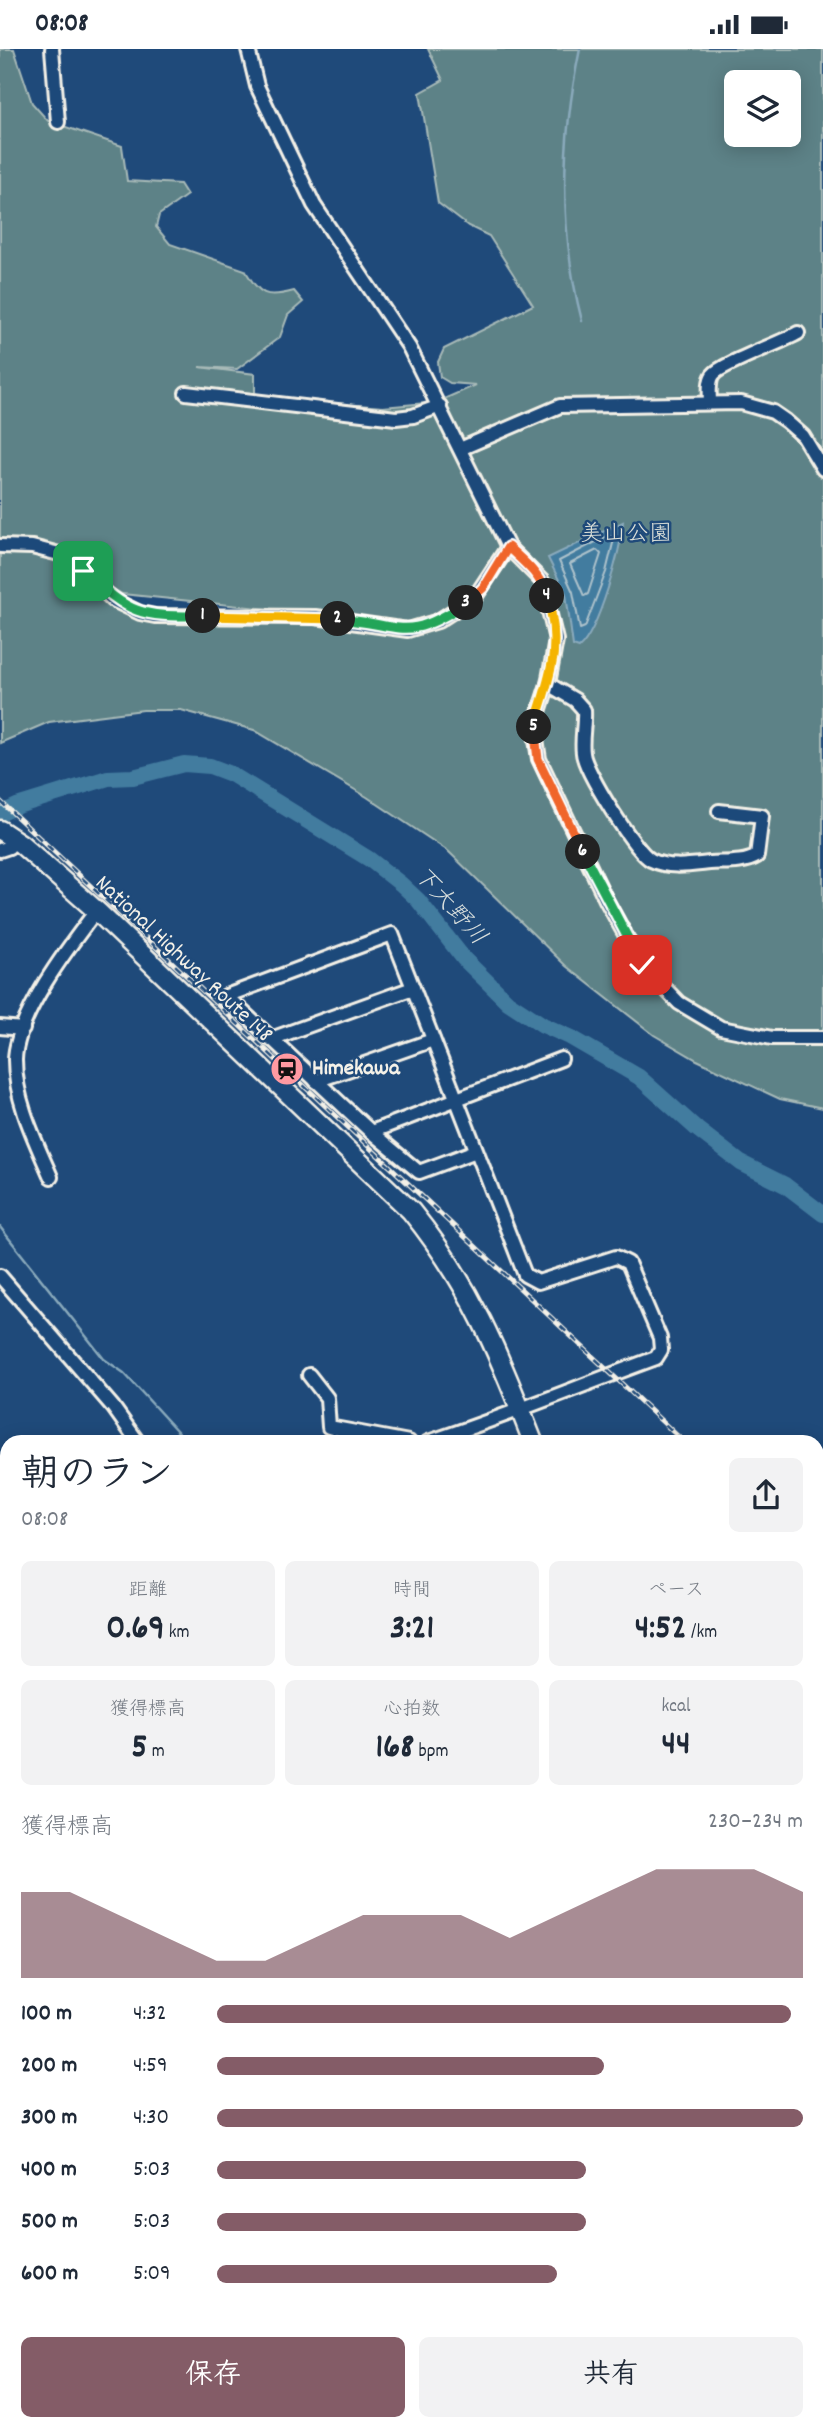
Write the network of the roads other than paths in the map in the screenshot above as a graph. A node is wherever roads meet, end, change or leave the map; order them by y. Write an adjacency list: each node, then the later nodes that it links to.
1 (52, 49): 3 (street)
2 (247, 49): 7 (street)
3 (58, 122)
4 (798, 333): 6 (street)
5 (186, 393): 7 (street)
6 (710, 403): 8 (street); 9 (street)
7 (440, 406): 8 (street)
8 (460, 449): 11 (street)
9 (823, 469)
10 (0, 546): 11 (street)
11 (508, 547): 12 (street)
12 (548, 684): 13 (street); 19 (street)
13 (719, 811)
14 (5, 840): 15 (highway, National Highway Route 148)
15 (96, 911): 18 (street); 30 (highway, National Highway Route 148)
16 (413, 988): 20 (street); 20 (street); 21 (street)
17 (0, 1027): 18 (street)
18 (23, 1029): 27 (street)
19 (823, 1038)
20 (271, 1039): 23 (street)
21 (433, 1039): 23 (street); 24 (street)
22 (561, 1059): 24 (street)
23 (316, 1081): 25 (street)
24 (458, 1100): 25 (street); 26 (street)
25 (371, 1132): 26 (street)
26 (475, 1151): 30 (street)
27 (51, 1177)
28 (0, 1276): 31 (street)
29 (309, 1375): 32 (street)
30 (519, 1408): 33 (street); 34 (highway, National Highway Route 148)
31 (133, 1435)
32 (371, 1435)
33 (450, 1435)
34 (530, 1435)

